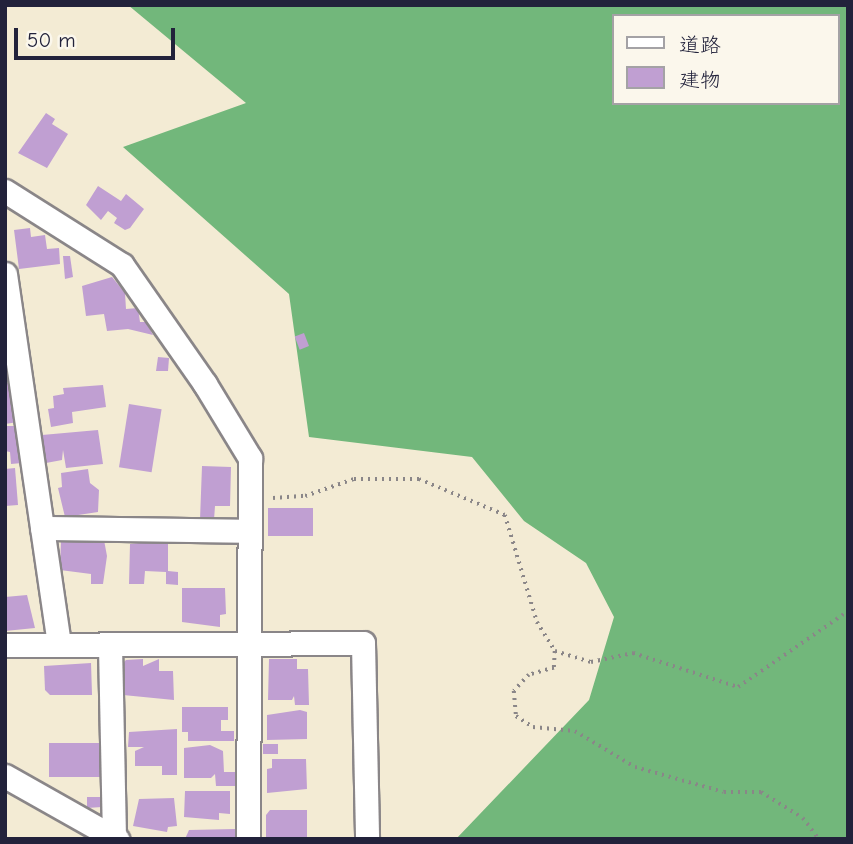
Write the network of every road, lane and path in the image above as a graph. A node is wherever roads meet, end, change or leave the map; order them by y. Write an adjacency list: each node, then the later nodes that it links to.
1 (5, 191): 3 (street)
2 (5, 274): 4 (street)
3 (250, 499): 5 (street); 11 (path)
4 (42, 528): 5 (street); 8 (street)
5 (249, 531): 7 (street)
6 (848, 611): 11 (path)
7 (246, 643): 10 (street); 14 (street); 15 (street)
8 (59, 644): 9 (street); 10 (street)
9 (5, 645)
10 (110, 646): 13 (street)
11 (555, 651): 16 (path)
12 (5, 776): 13 (street)
13 (115, 838)
14 (248, 839)
15 (367, 839)
16 (819, 839)

